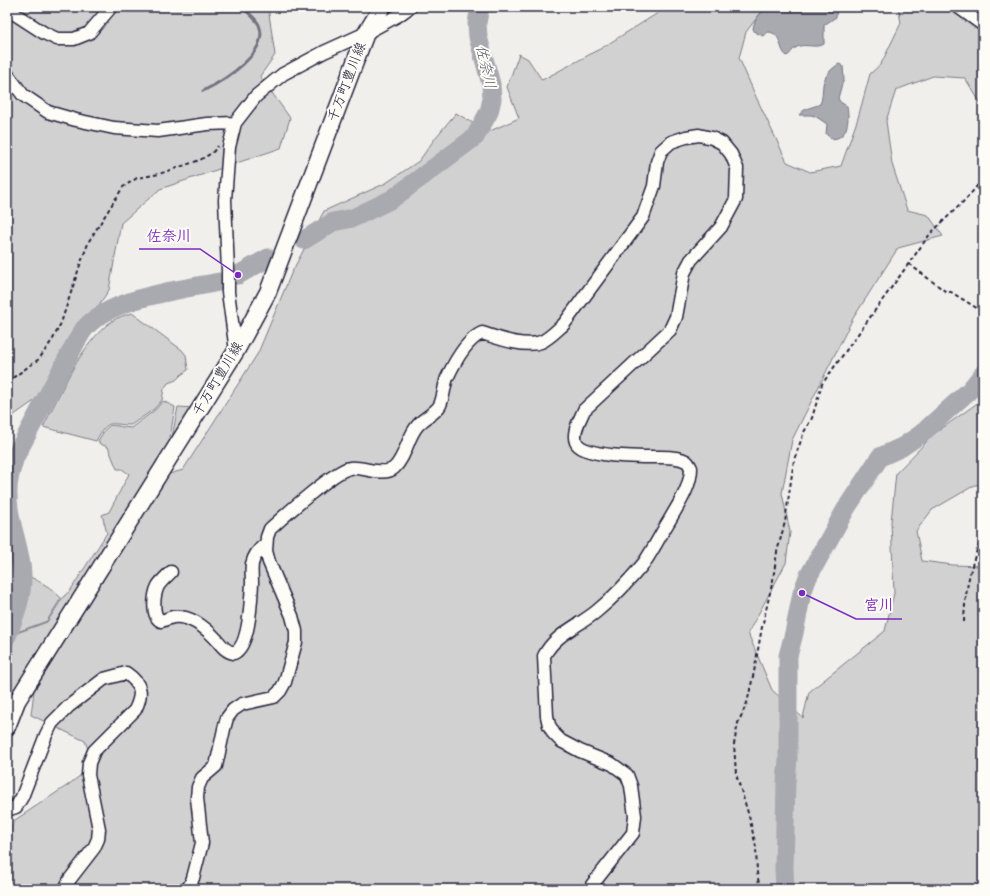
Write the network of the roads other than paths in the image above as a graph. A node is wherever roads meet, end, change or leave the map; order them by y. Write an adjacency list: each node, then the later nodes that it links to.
1 (111, 7): 5 (street)
2 (382, 7): 7 (main road, 千万町豊川線)
3 (410, 7): 7 (street)
4 (958, 7): 6 (street)
5 (7, 9)
6 (983, 25)
7 (366, 33): 9 (street); 10 (main road, 千万町豊川線)
8 (7, 74): 9 (street)
9 (235, 123): 10 (street)
10 (236, 351): 13 (main road, 千万町豊川線)
11 (266, 544): 12 (street); 16 (street); 17 (street)
12 (171, 572)
13 (7, 726)
14 (7, 810): 15 (street)
15 (65, 889)
16 (187, 889)
17 (591, 889)

